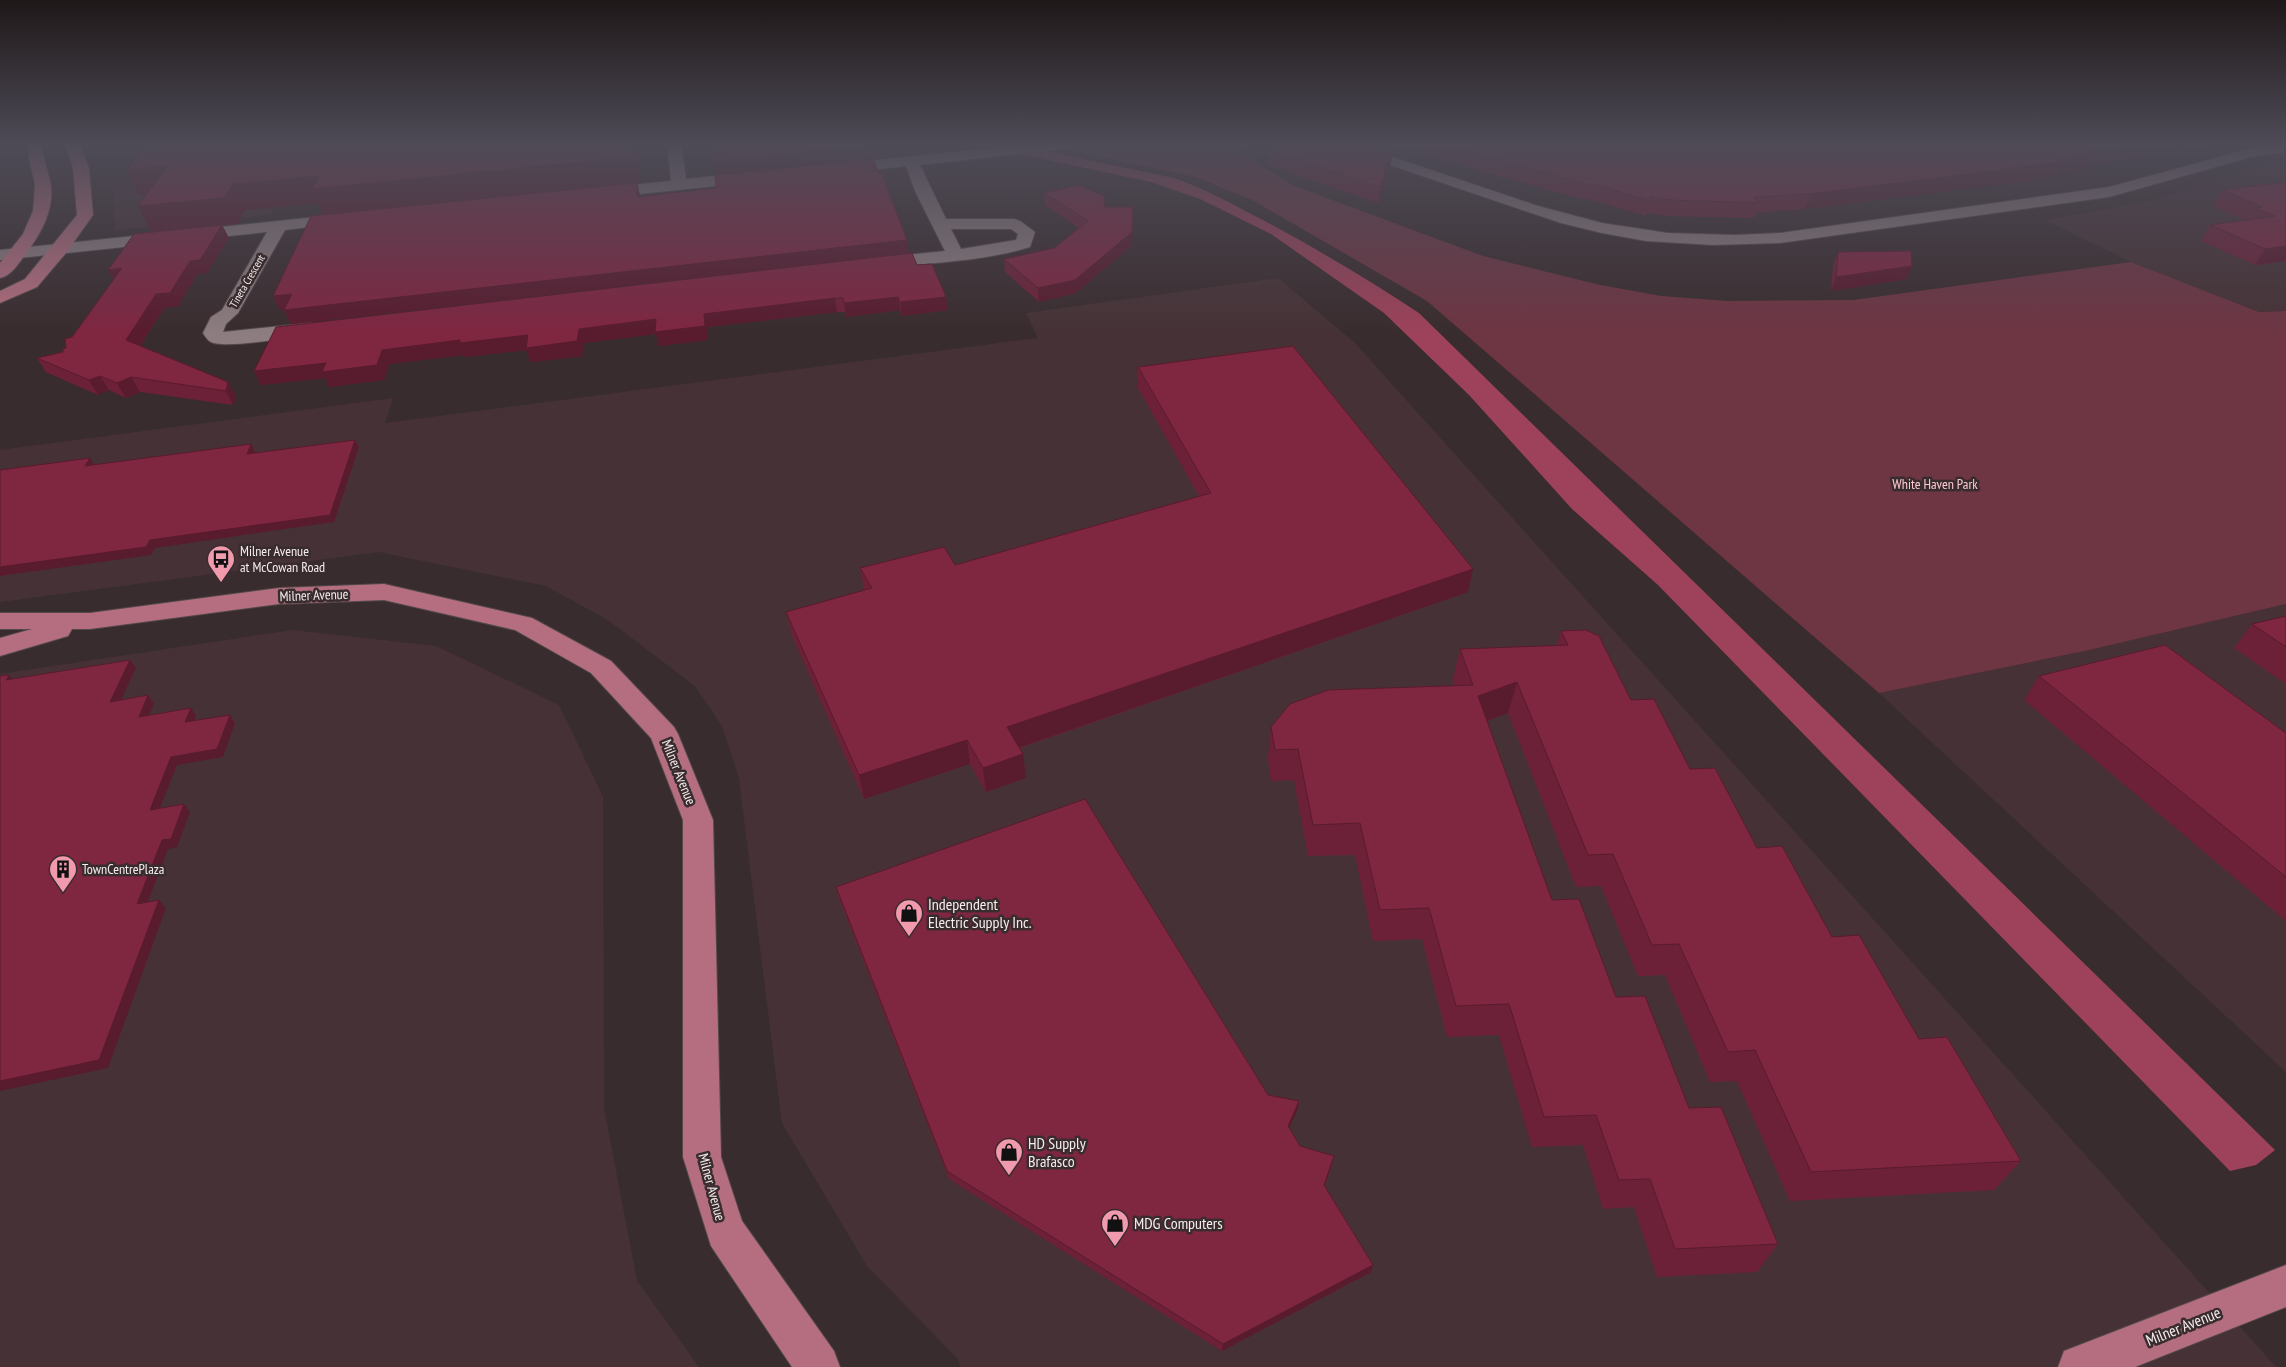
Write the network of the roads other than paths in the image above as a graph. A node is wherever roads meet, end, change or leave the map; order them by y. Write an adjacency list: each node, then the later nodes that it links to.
1 (41, 206): 10 (main road)
2 (84, 206): 9 (main road)
3 (932, 206): 7 (street)
4 (1526, 206): 5 (street)
5 (2010, 206)
6 (357, 218): 8 (street)
7 (942, 224): 12 (street); 12 (street)
8 (279, 226): 9 (street); 16 (street, Tineta Crescent)
9 (60, 249): 10 (street); 15 (main road)
10 (19, 252): 11 (street); 14 (main road)
11 (0, 254)
12 (956, 254): 13 (street)
13 (857, 266)
14 (0, 273)
15 (0, 296)
16 (328, 327)
17 (0, 621): 18 (main road, Milner Avenue)
18 (90, 621): 19 (main road, Milner Avenue); 21 (main road, Milner Avenue)
19 (0, 647)
20 (2286, 1286): 22 (main road, Milner Avenue)
21 (818, 1367)
22 (2080, 1367)

